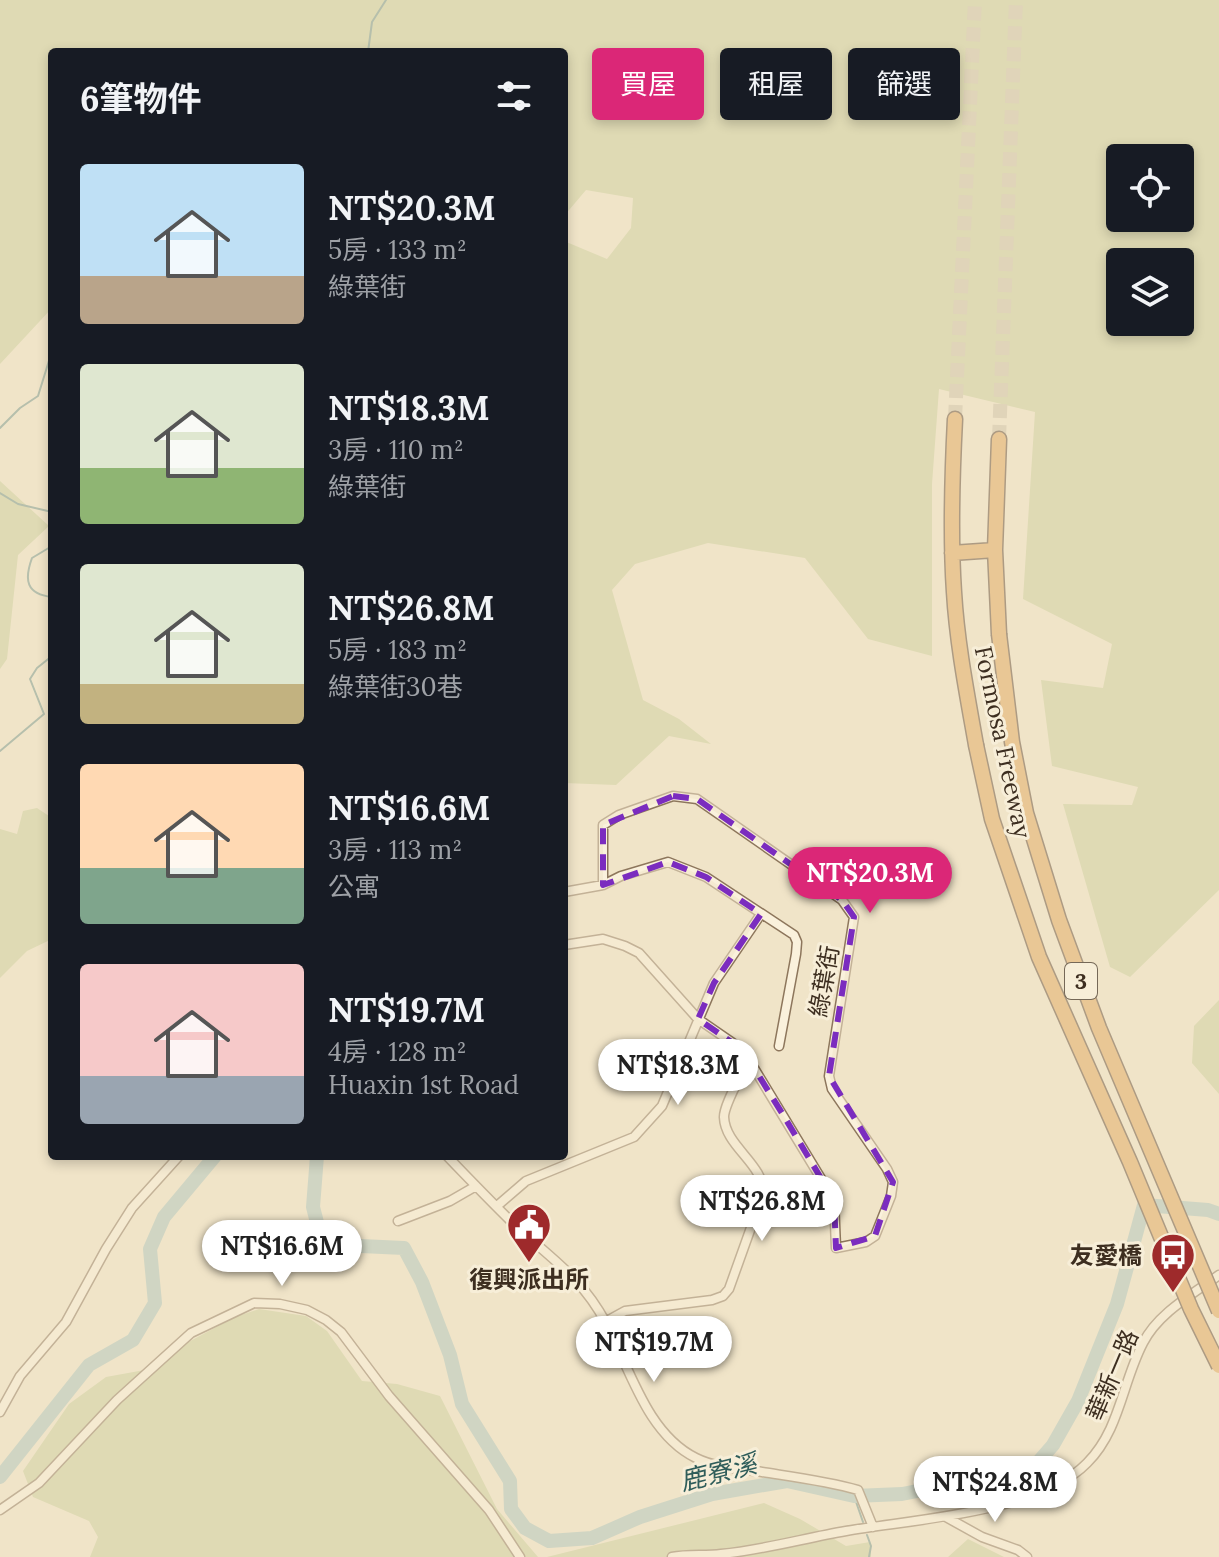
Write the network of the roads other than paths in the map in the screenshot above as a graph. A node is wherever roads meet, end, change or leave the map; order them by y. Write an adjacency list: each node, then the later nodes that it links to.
1 (955, 419): 4 (highway, Formosa Freeway / 3)
2 (999, 439): 3 (highway, Formosa Freeway / 3)
3 (995, 550): 4 (highway); 18 (highway, Formosa Freeway / 3, bridge)
4 (952, 553): 20 (highway, Formosa Freeway / 3, bridge)
5 (603, 885): 6 (street); 7 (street, 綠葉街); 11 (street, 綠葉街)
6 (568, 891)
7 (761, 914): 9 (street); 10 (street, 綠葉街)
8 (568, 944): 9 (street)
9 (698, 1019): 11 (street); 15 (street)
10 (779, 1046)
11 (748, 1059): 19 (street)
12 (175, 1160): 21 (street)
13 (451, 1160): 14 (street)
14 (476, 1186): 15 (street); 16 (street)
15 (497, 1206): 19 (street)
16 (398, 1221)
17 (1219, 1275): 23 (street, 華新一路)
18 (1219, 1311)
19 (605, 1322): 24 (street)
20 (1219, 1366)
21 (0, 1412)
22 (0, 1510): 25 (street)
23 (945, 1517): 24 (street, 華新一路); 27 (street)
24 (873, 1527): 26 (street, 華新一路)
25 (520, 1557)
26 (672, 1557)
27 (1027, 1557)

